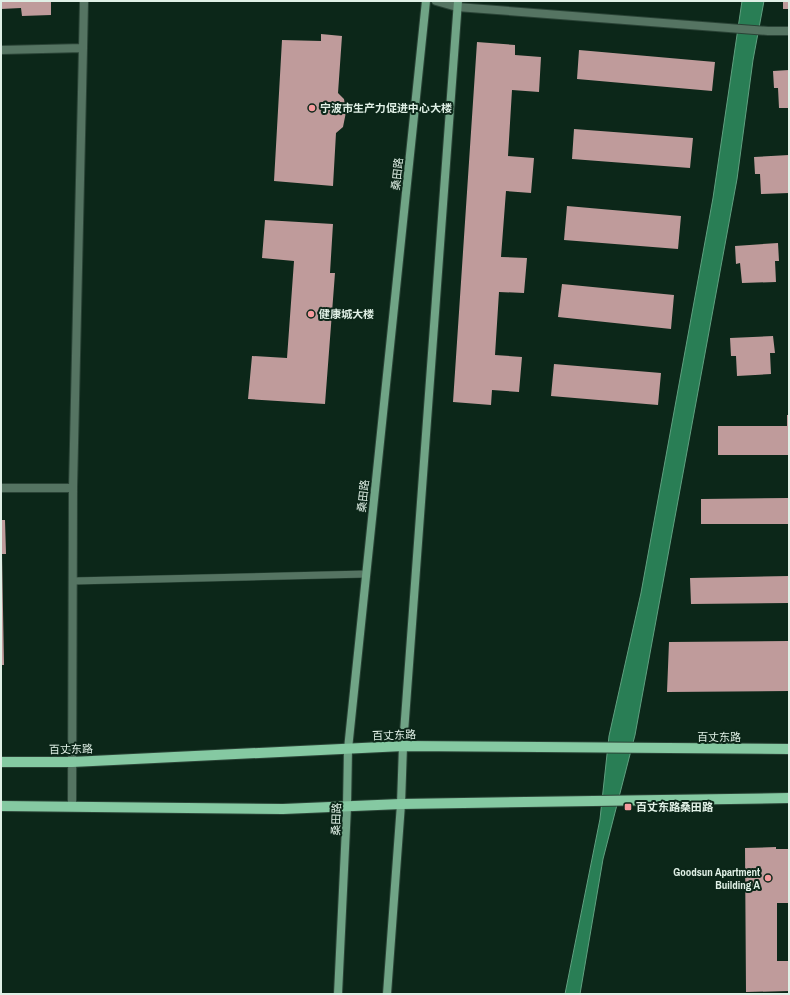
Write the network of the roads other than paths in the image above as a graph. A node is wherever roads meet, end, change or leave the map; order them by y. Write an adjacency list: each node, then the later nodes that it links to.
1 (84, 1): 6 (street)
2 (426, 1): 10 (main road, 桑田路)
3 (436, 1): 4 (street)
4 (458, 4): 5 (street); 12 (main road)
5 (789, 31)
6 (83, 48): 7 (street); 9 (street)
7 (1, 50)
8 (1, 488): 9 (street)
9 (73, 488): 11 (street)
10 (366, 574): 11 (lane); 13 (main road, 桑田路)
11 (73, 581): 16 (street)
12 (403, 746): 13 (main road, 百丈东路); 14 (main road, 百丈东路); 18 (main road)
13 (348, 749): 16 (main road, 百丈东路); 21 (main road, 桑田路)
14 (789, 749)
15 (1, 762): 16 (main road, 百丈东路)
16 (72, 762): 20 (street)
17 (789, 798): 18 (main road)
18 (401, 804): 21 (main road); 23 (main road)
19 (1, 806): 20 (main road)
20 (72, 807): 21 (main road)
21 (347, 807): 22 (main road, 桑田路)
22 (338, 994)
23 (387, 994)

